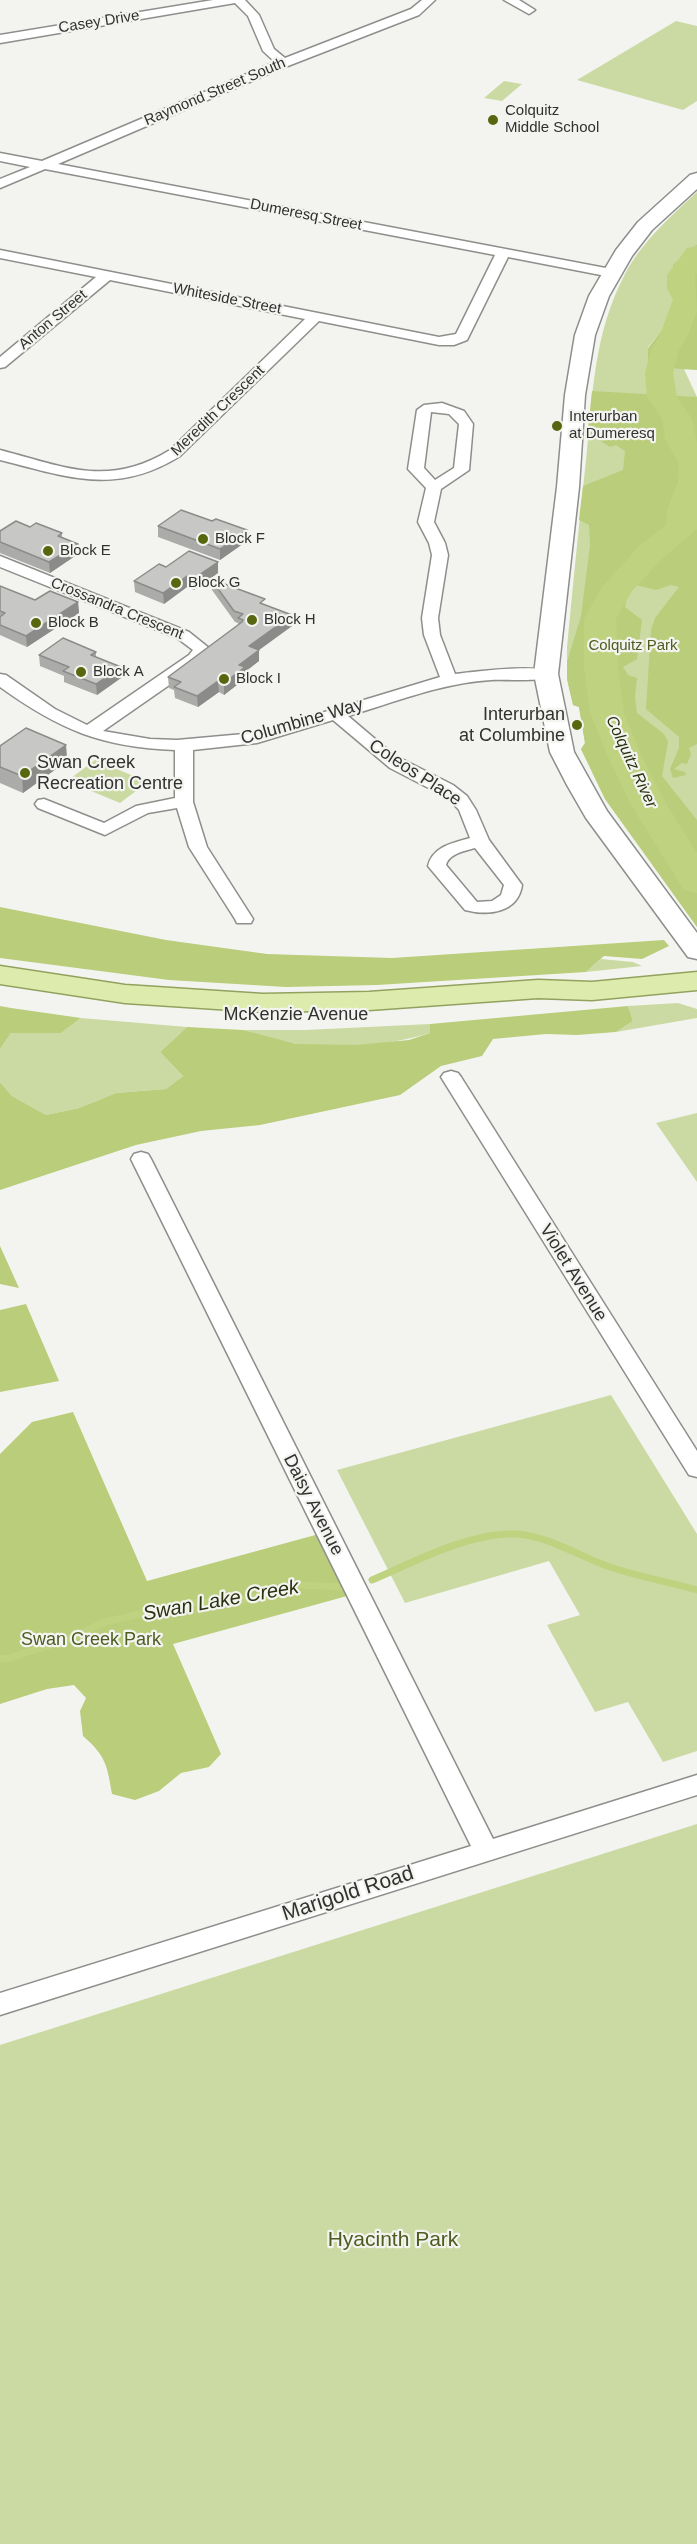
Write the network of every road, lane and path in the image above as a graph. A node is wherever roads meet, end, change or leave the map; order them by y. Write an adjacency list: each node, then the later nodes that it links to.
1 (236, 0): 5 (street, Casey Drive); 6 (street)
2 (429, 0): 6 (street, Raymond Street South)
3 (510, 0): 4 (street)
4 (529, 10)
5 (0, 39)
6 (283, 63): 8 (street, Raymond Street South)
7 (0, 157): 8 (street, Dumeresq Street)
8 (44, 165): 10 (street, Raymond Street South); 11 (street, Dumeresq Street)
9 (697, 179): 13 (main road)
10 (0, 184)
11 (503, 253): 13 (street, Dumeresq Street); 15 (street, Whiteside Street)
12 (0, 254): 14 (street, Whiteside Street)
13 (611, 273): 20 (main road)
14 (106, 276): 15 (street, Whiteside Street); 16 (street, Anton Street)
15 (315, 317): 17 (street, Meredith Crescent)
16 (0, 364)
17 (0, 455)
18 (434, 487): 18 (street); 22 (street)
19 (0, 561): 24 (street, Crossandra Crescent)
20 (546, 674): 22 (street, Columbine Way); 30 (main road)
21 (0, 679): 24 (street, Columbine Way)
22 (449, 680): 23 (street, Columbine Way)
23 (336, 714): 25 (street, Columbine Way); 28 (street, Coleos Place)
24 (90, 731): 25 (street, Columbine Way)
25 (184, 745): 26 (street)
26 (184, 802): 27 (street); 29 (street)
27 (44, 804)
28 (481, 841)
29 (244, 919)
30 (697, 951)
31 (0, 975): 34 (main road, McKenzie Avenue)
32 (697, 981): 34 (main road, McKenzie Avenue)
33 (0, 989): 34 (main road, McKenzie Avenue)
34 (592, 991)
35 (451, 1077): 37 (street, Violet Avenue)
36 (141, 1159): 39 (street, Daisy Avenue)
37 (697, 1469)
38 (697, 1785): 39 (street, Marigold Road)
39 (486, 1851): 40 (street, Marigold Road)
40 (0, 2004)

